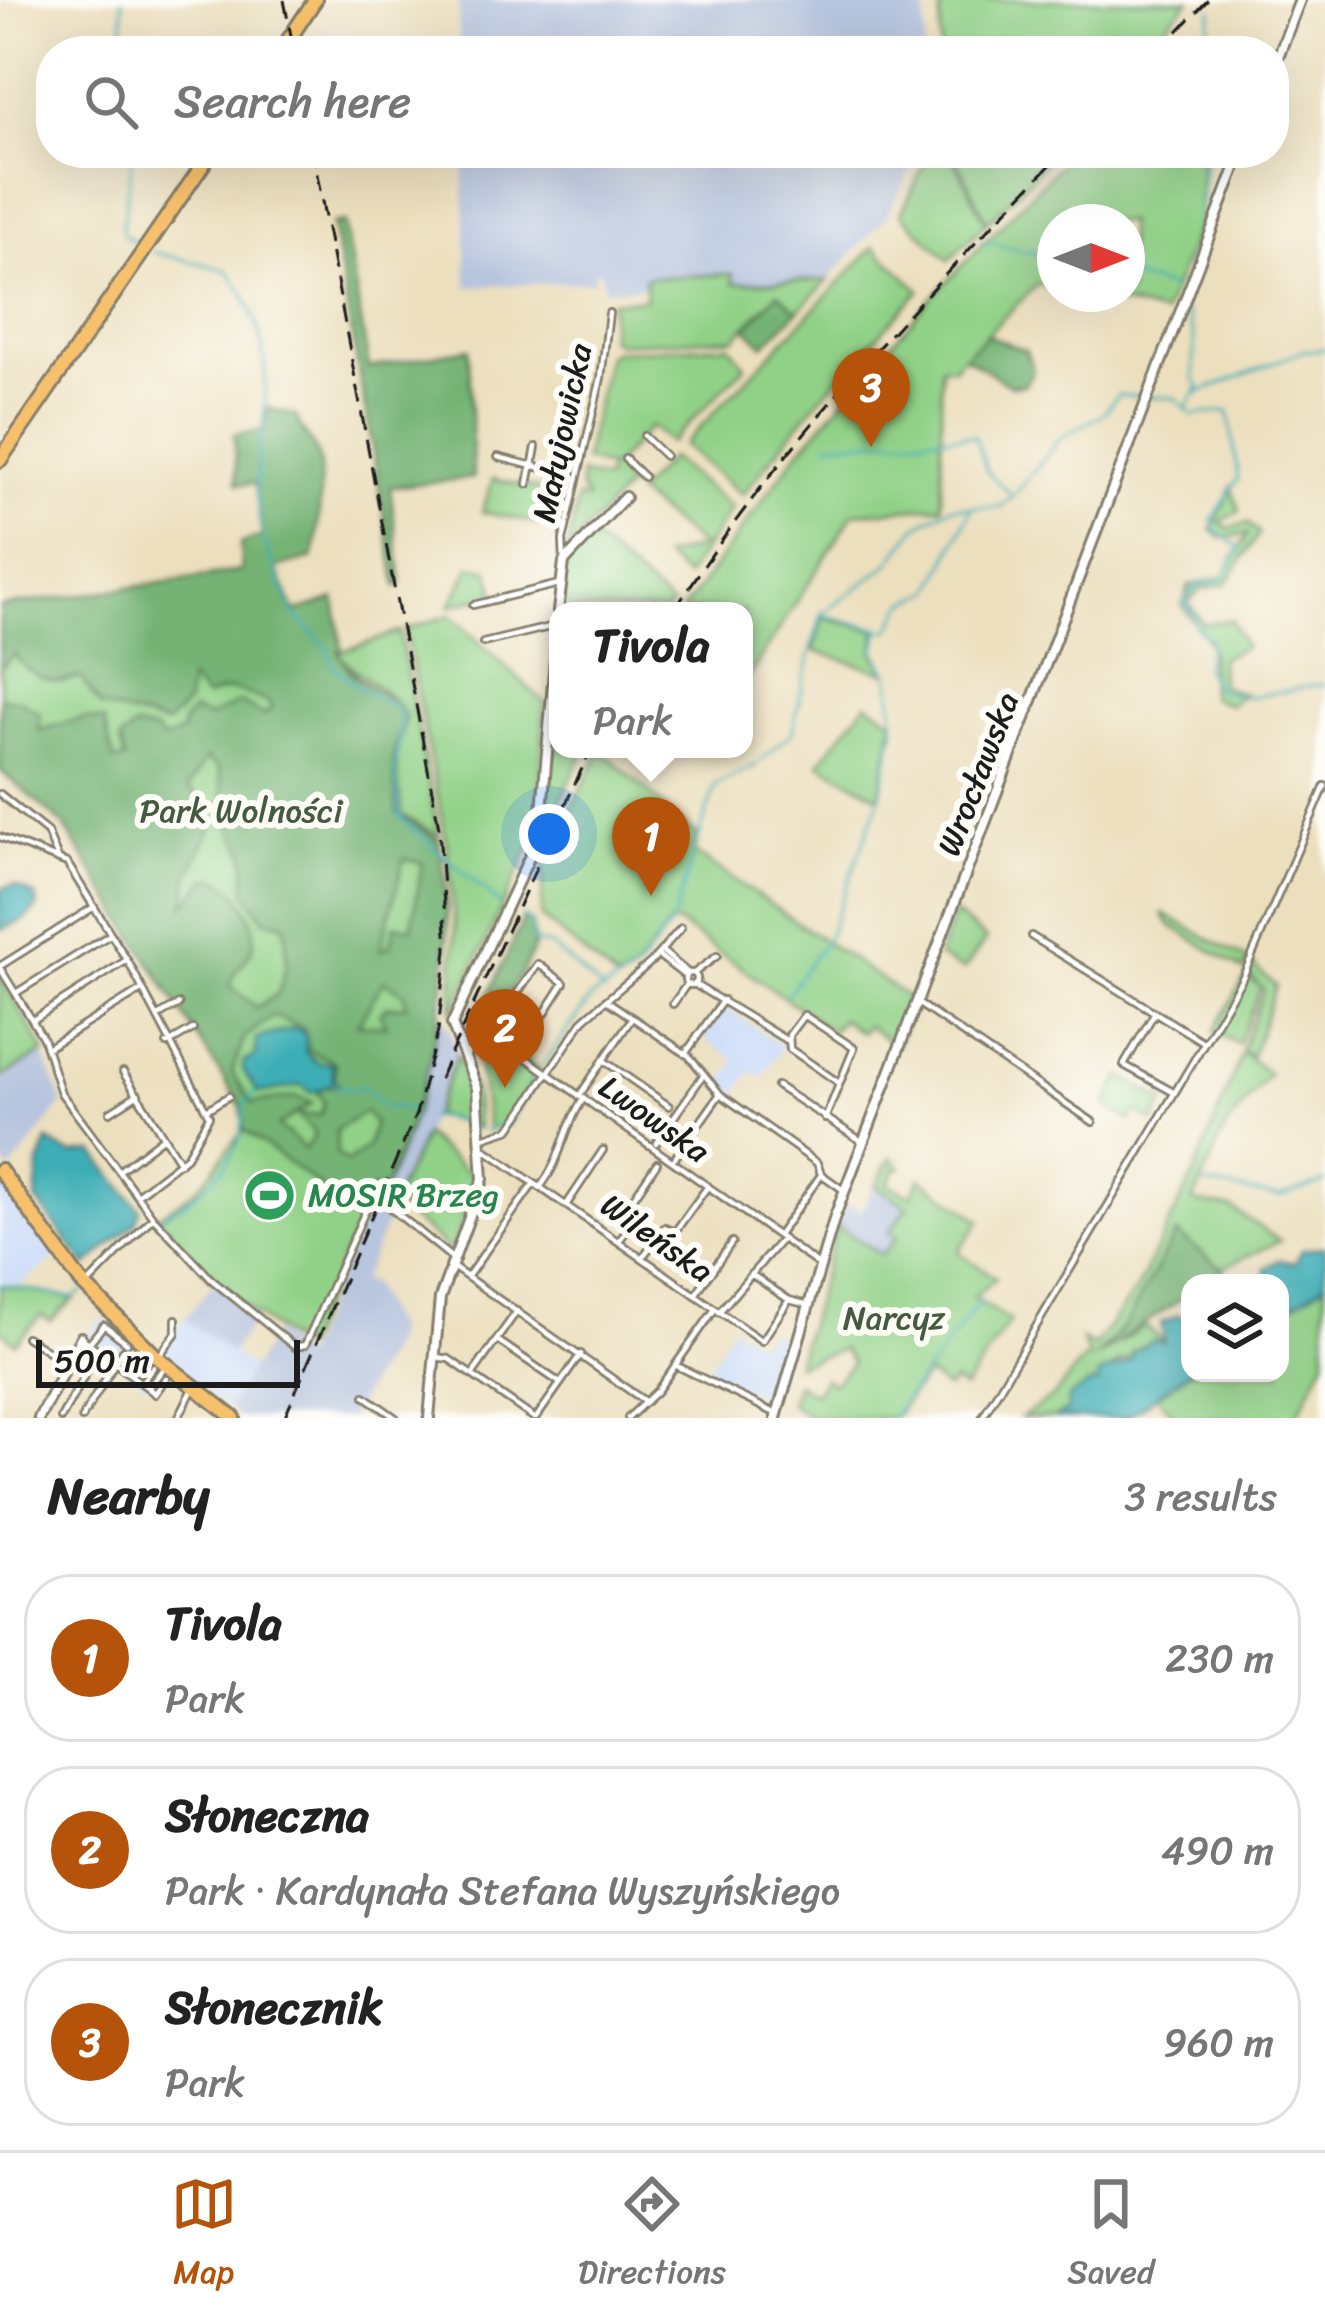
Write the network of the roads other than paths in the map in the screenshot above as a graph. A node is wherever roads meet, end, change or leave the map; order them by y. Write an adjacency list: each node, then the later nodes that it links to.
1 (315, 0): 3 (main road)
2 (1300, 0): 4 (street)
3 (291, 36)
4 (1286, 36)
5 (201, 168): 13 (main road)
6 (1235, 168): 43 (street, Wrocławska)
7 (609, 313): 16 (street, Małujowicka)
8 (644, 436): 10 (street)
9 (536, 446): 14 (street)
10 (665, 456)
11 (498, 458): 14 (street)
12 (625, 459): 15 (street)
13 (0, 460)
14 (532, 465): 16 (street); 17 (street)
15 (644, 477)
16 (577, 479): 19 (street, Małujowicka)
17 (528, 484)
18 (625, 497): 19 (street, Małujowicka)
19 (564, 562): 20 (street, Małujowicka)
20 (559, 584): 21 (street, Małujowicka); 22 (street)
21 (558, 602)
22 (473, 605)
23 (549, 627): 24 (street)
24 (483, 643)
25 (549, 732): 58 (street)
26 (1325, 786): 53 (street)
27 (0, 794): 29 (street)
28 (0, 837): 29 (street)
29 (58, 858): 30 (street)
30 (94, 907): 32 (street); 37 (street)
31 (681, 928): 34 (street)
32 (111, 934): 36 (street); 40 (street)
33 (1030, 935): 46 (street)
34 (660, 953): 38 (street); 41 (street)
35 (717, 956): 38 (street)
36 (127, 960): 39 (street); 49 (street)
37 (0, 967): 40 (street)
38 (692, 978): 42 (street); 45 (street)
39 (143, 989): 47 (street); 55 (street)
40 (16, 993): 49 (street)
41 (606, 1000): 48 (street); 60 (street)
42 (723, 1000): 52 (street); 57 (street)
43 (916, 1002): 74 (street); 77 (street, Wrocławska)
44 (178, 1004): 47 (street)
45 (673, 1004)
46 (1155, 1012): 53 (street); 65 (street)
47 (157, 1017): 54 (street)
48 (632, 1018): 57 (street); 59 (street)
49 (33, 1020): 55 (street)
50 (193, 1029): 54 (street)
51 (485, 1038): 56 (street, Lwowska); 56 (street); 58 (street)
52 (788, 1040): 63 (street); 63 (street)
53 (1203, 1042): 65 (street)
54 (167, 1044): 71 (street)
55 (47, 1048): 84 (street)
56 (519, 1053): 60 (street, Lwowska)
57 (685, 1054): 62 (street)
58 (465, 1059): 76 (street)
59 (604, 1060): 69 (street); 70 (street)
60 (543, 1070): 69 (street, Lwowska); 76 (street)
61 (123, 1072): 66 (street)
62 (704, 1074): 67 (street); 70 (street)
63 (839, 1083): 73 (street)
64 (777, 1086): 73 (street)
65 (1173, 1092): 137 (street)
66 (138, 1094): 72 (street); 75 (street)
67 (719, 1094): 81 (street); 85 (street)
68 (229, 1096): 71 (street)
69 (581, 1098): 78 (street, Lwowska); 86 (street)
70 (674, 1108): 78 (street)
71 (206, 1110): 82 (street)
72 (110, 1112)
73 (825, 1119): 77 (street)
74 (1093, 1122)
75 (164, 1137): 82 (street); 84 (street)
76 (483, 1137): 86 (street, Wileńska); 98 (street)
77 (862, 1142): 88 (street, Wrocławska)
78 (655, 1145): 80 (street, Lwowska)
79 (604, 1150): 90 (street)
80 (660, 1158): 81 (street, Lwowska); 92 (street)
81 (675, 1159): 87 (street, Lwowska)
82 (180, 1163): 89 (street)
83 (0, 1170): 102 (main road)
84 (119, 1171): 89 (street)
85 (821, 1174): 88 (street); 93 (street)
86 (538, 1184): 90 (street, Wileńska); 101 (street)
87 (708, 1186): 93 (street, Lwowska); 94 (street)
88 (845, 1190): 99 (street, Wrocławska)
89 (137, 1195): 91 (street)
90 (567, 1204): 95 (street, Wileńska)
91 (152, 1217): 98 (street); 102 (street)
92 (633, 1223): 94 (street); 95 (street)
93 (780, 1237): 99 (street, Lwowska); 100 (street)
94 (655, 1239): 97 (street)
95 (619, 1241): 97 (street, Wileńska)
96 (732, 1242): 103 (street)
97 (643, 1258): 103 (street, Wileńska)
98 (451, 1262): 101 (street); 116 (street)
99 (820, 1266): 105 (street, Wrocławska)
100 (750, 1273): 104 (street); 107 (street)
101 (468, 1276): 106 (street)
102 (86, 1286): 120 (main road)
103 (695, 1295): 107 (street, Wileńska)
104 (789, 1300): 105 (street); 107 (street, Wileńska)
105 (809, 1305): 127 (street, Wrocławska)
106 (517, 1310): 111 (street); 115 (street)
107 (717, 1310): 119 (street)
108 (176, 1319): 120 (street)
109 (26, 1337): 117 (street)
110 (85, 1340): 112 (street); 113 (street); 117 (street)
111 (497, 1340): 121 (street); 123 (street)
112 (127, 1343)
113 (98, 1351): 118 (street); 129 (street)
114 (128, 1354): 118 (street)
115 (581, 1354): 123 (street); 125 (street)
116 (436, 1358): 121 (street); 134 (street)
117 (67, 1363): 126 (street)
118 (114, 1363): 120 (street); 130 (street)
119 (675, 1364): 125 (street); 127 (street)
120 (159, 1366): 122 (main road)
121 (472, 1376): 135 (street)
122 (189, 1383): 131 (street); 132 (main road)
123 (560, 1383): 135 (street)
124 (365, 1396): 133 (street)
125 (646, 1402): 136 (street)
126 (44, 1406): 128 (street); 129 (street)
127 (777, 1416)
128 (38, 1418)
129 (61, 1418)
130 (82, 1418)
131 (178, 1418)
132 (234, 1418)
133 (396, 1418)
134 (429, 1418)
135 (535, 1418)
136 (628, 1418)
137 (982, 1418)

